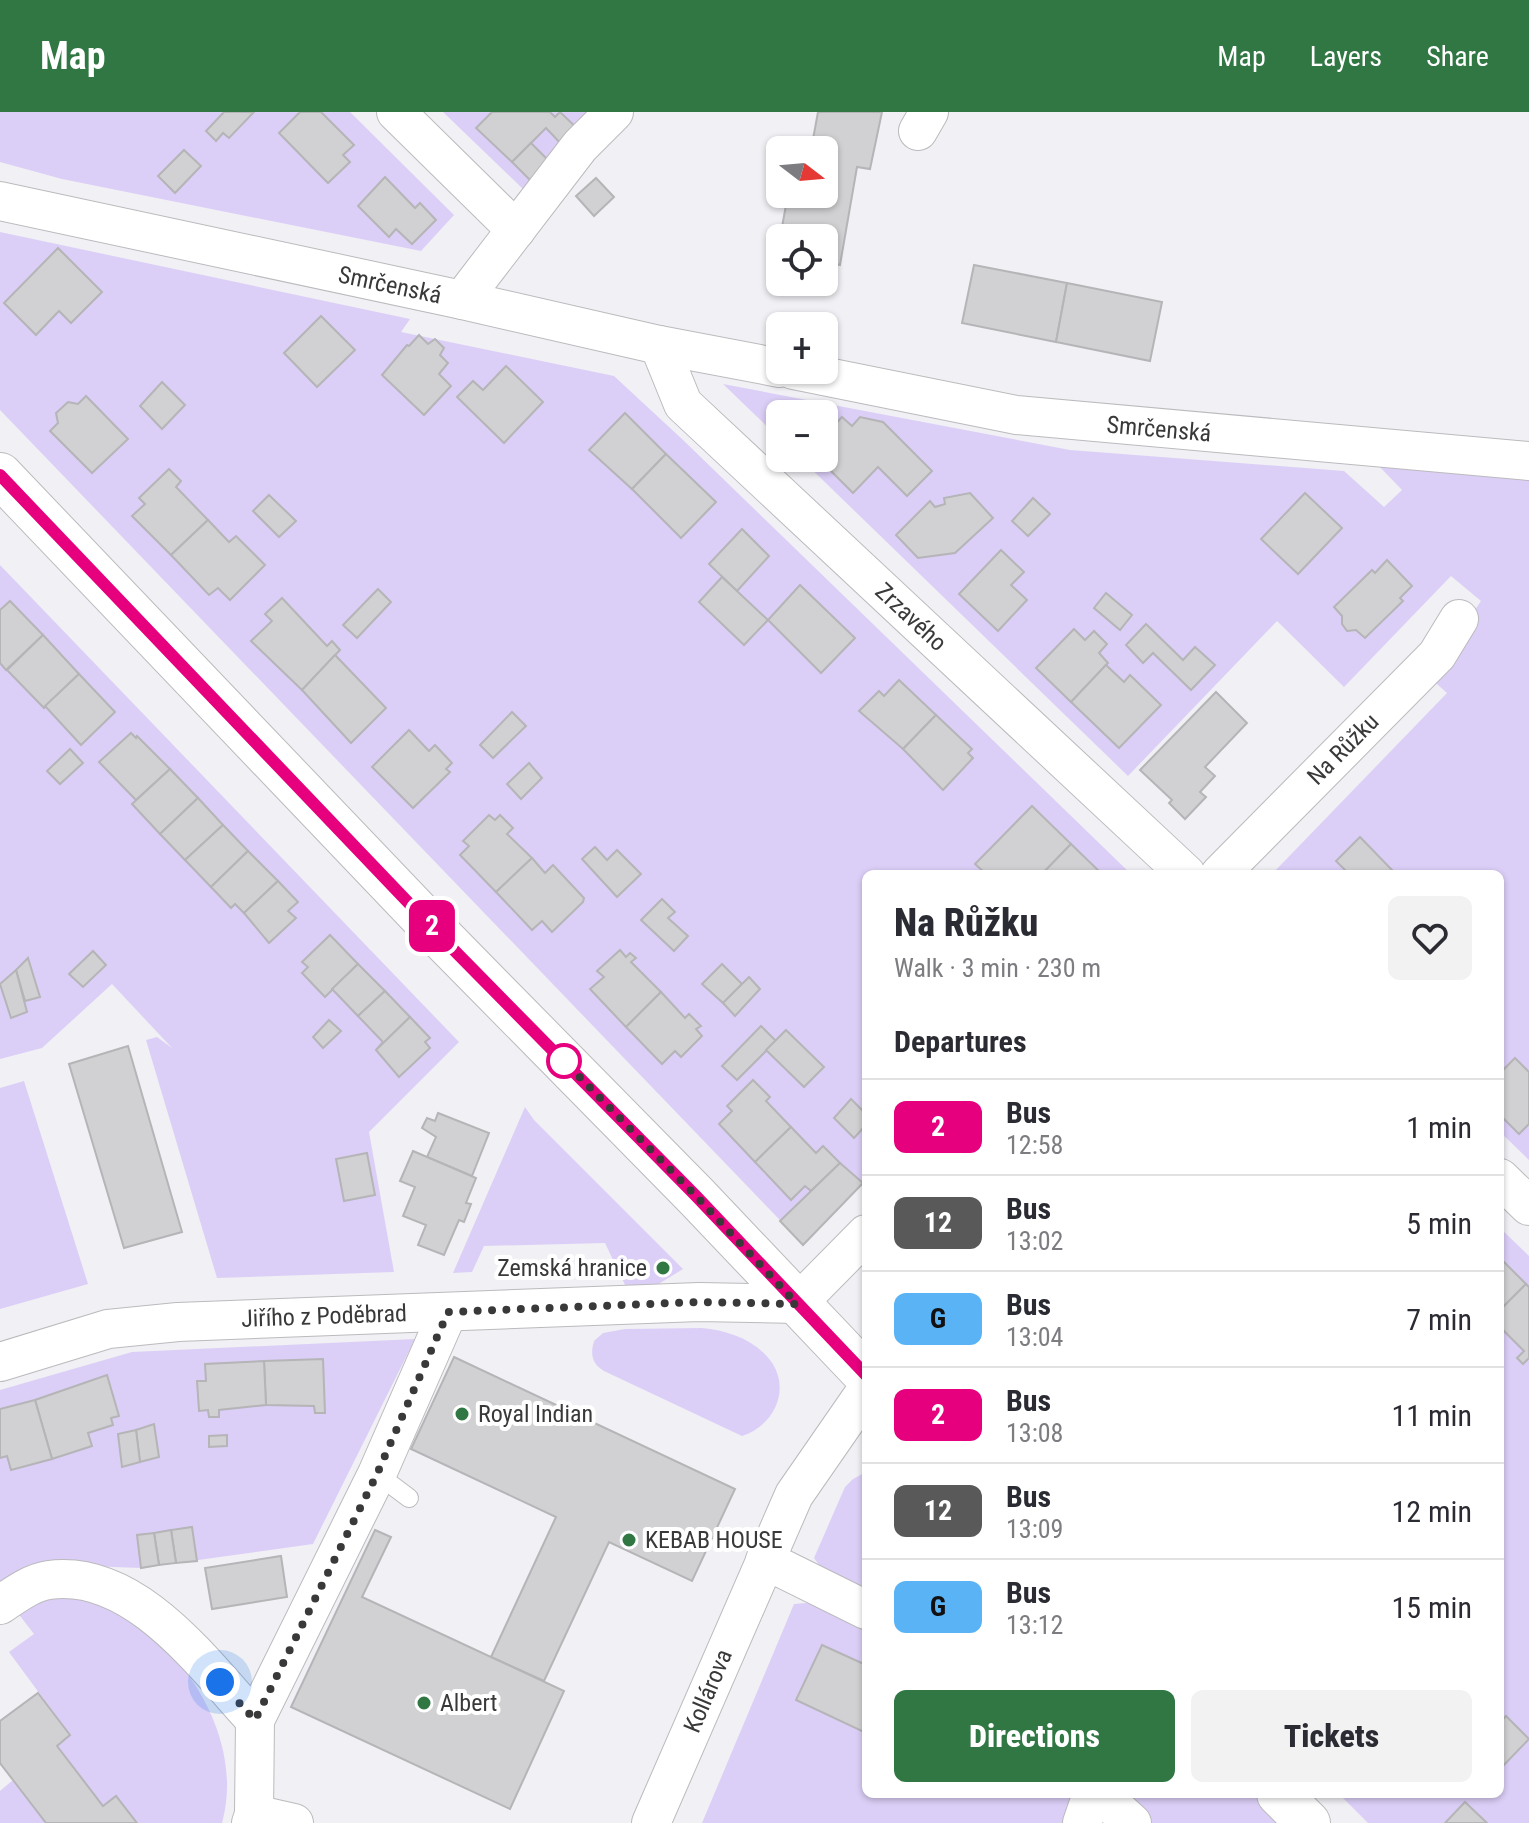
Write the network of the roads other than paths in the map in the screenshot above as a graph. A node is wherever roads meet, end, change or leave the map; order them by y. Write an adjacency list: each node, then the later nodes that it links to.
1 (396, 112): 4 (street)
2 (614, 112): 4 (street)
3 (0, 201): 5 (street, Smrčenská)
4 (516, 230): 5 (street)
5 (462, 300): 6 (street, Smrčenská)
6 (659, 345): 7 (street, Smrčenská); 12 (street, Zrzavého)
7 (766, 365)
8 (838, 379): 9 (street, Smrčenská)
9 (1529, 461)
10 (0, 475): 17 (street)
11 (1459, 619): 13 (street, Na Růžku)
12 (1182, 870)
13 (1224, 870)
14 (1504, 1182): 15 (street)
15 (1529, 1206)
16 (862, 1238): 17 (street)
17 (797, 1304): 18 (street, Jiřího z Poděbrad); 20 (street)
18 (448, 1312): 19 (street, Jiřího z Poděbrad); 22 (street)
19 (0, 1362)
20 (862, 1371)
21 (862, 1397): 24 (street, Kollárova)
22 (377, 1474): 23 (lane); 27 (street)
23 (409, 1498)
24 (765, 1560): 26 (street); 33 (street, Kollárova)
25 (0, 1605): 27 (street)
26 (862, 1608)
27 (255, 1720): 31 (street)
28 (1091, 1798): 34 (street)
29 (1104, 1798): 35 (street)
30 (1283, 1798): 36 (street)
31 (252, 1818): 32 (street)
32 (294, 1823)
33 (651, 1823)
34 (1082, 1823)
35 (1132, 1823)
36 (1308, 1823)

